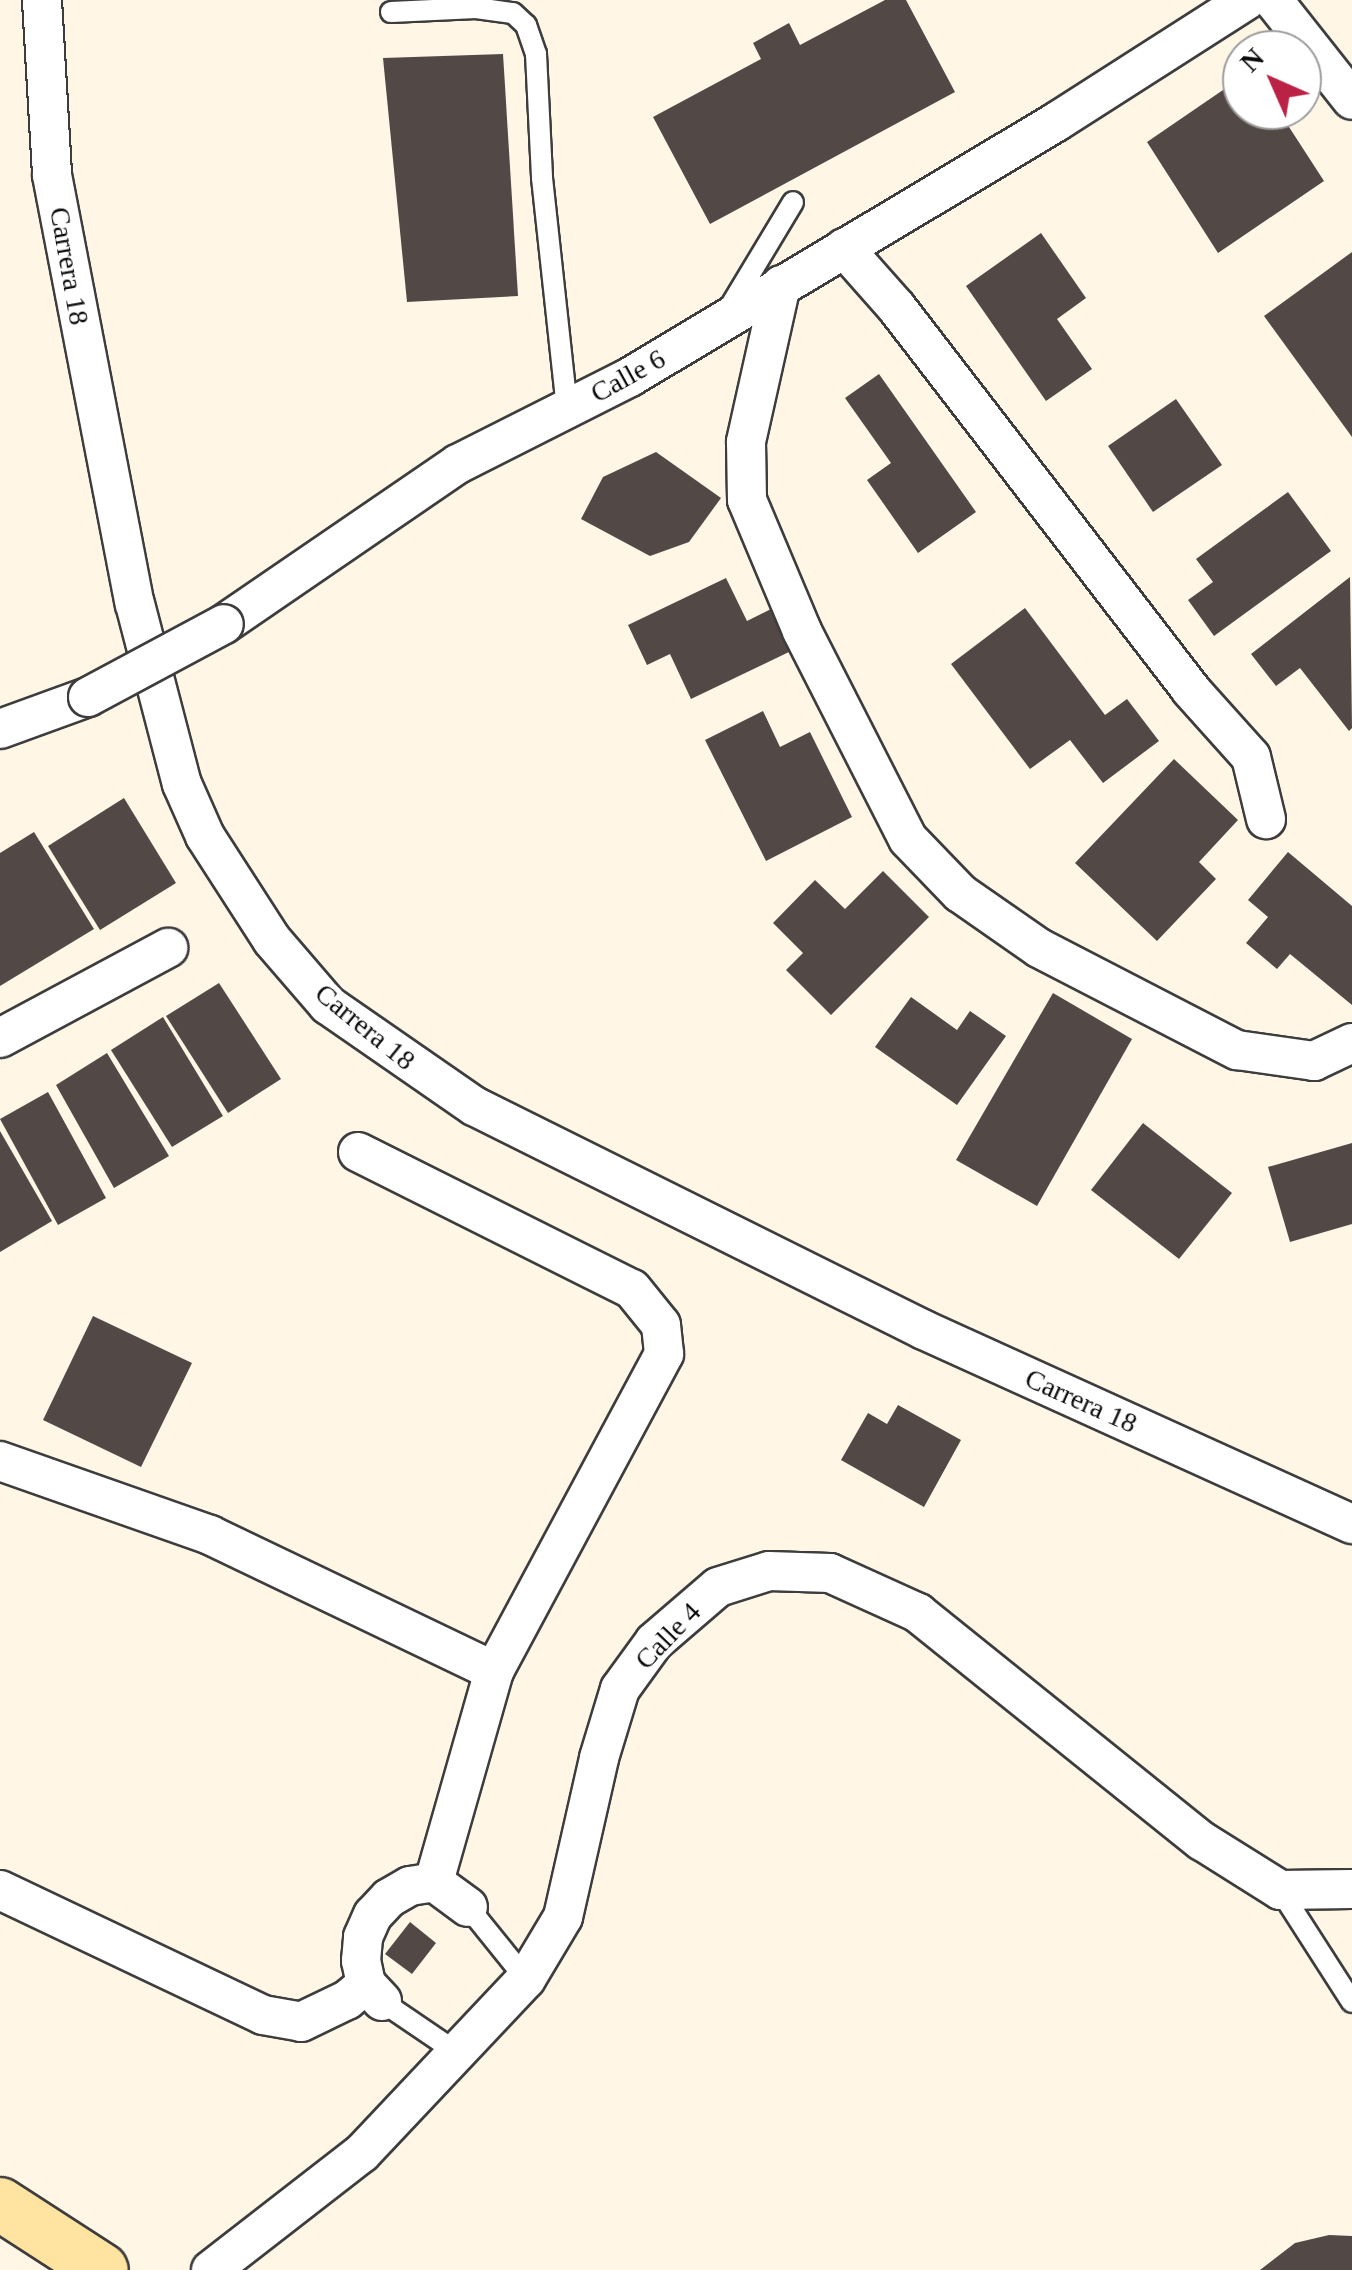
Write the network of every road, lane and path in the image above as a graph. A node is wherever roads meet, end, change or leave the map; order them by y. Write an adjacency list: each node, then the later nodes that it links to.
1 (42, 0): 18 (street, Carrera 18)
2 (1246, 0): 7 (street, Calle 6)
3 (1272, 0): 5 (street)
4 (391, 12): 10 (lane)
5 (1352, 100)
6 (793, 202): 9 (lane)
7 (844, 248): 8 (street, Calle 6); 12 (street)
8 (782, 285): 9 (street, Calle 6); 15 (street)
9 (721, 322): 10 (street, Calle 6)
10 (567, 409): 11 (street, Calle 6, bridge)
11 (0, 728)
12 (1266, 819)
13 (168, 948): 14 (street)
14 (0, 1038)
15 (1352, 1042)
16 (358, 1152): 19 (street)
17 (0, 1461): 19 (street)
18 (1352, 1524)
19 (494, 1671): 20 (street)
20 (434, 1882): 24 (street); 26 (street)
21 (1352, 1888): 23 (street)
22 (0, 1890): 26 (street)
23 (1280, 1890): 25 (street, Calle 4); 27 (lane)
24 (468, 1907): 25 (lane)
25 (526, 1979): 28 (street, Calle 4)
26 (375, 1994): 28 (lane)
27 (1352, 2002)
28 (459, 2054): 31 (street, Calle 4)
29 (0, 2204): 30 (main road)
30 (102, 2270)
31 (211, 2270)

